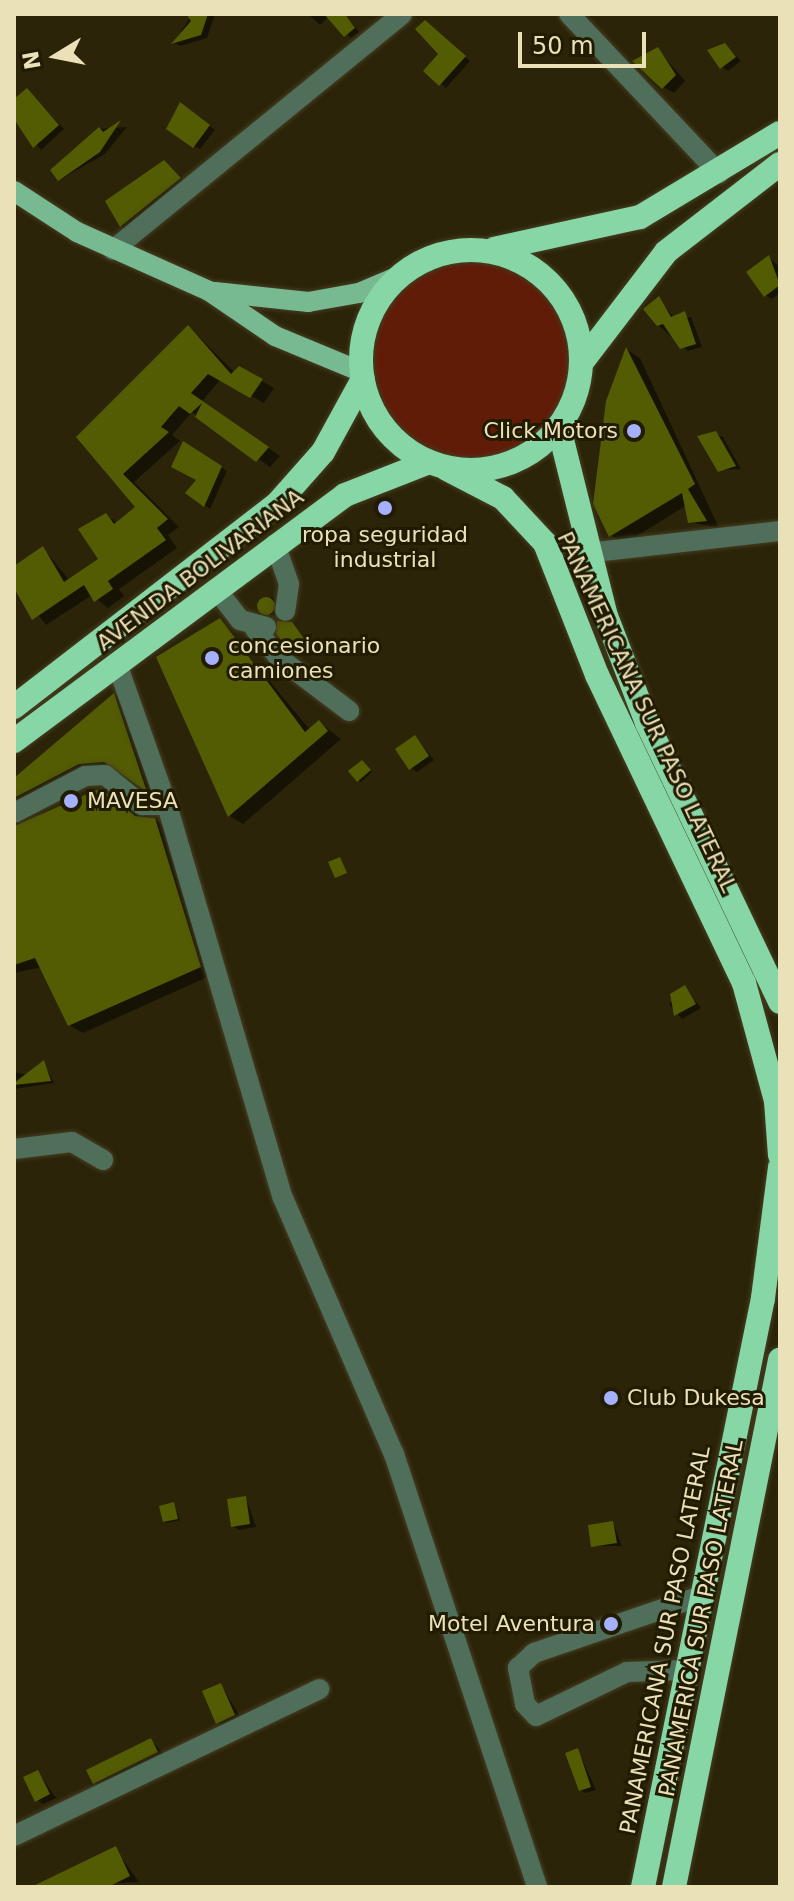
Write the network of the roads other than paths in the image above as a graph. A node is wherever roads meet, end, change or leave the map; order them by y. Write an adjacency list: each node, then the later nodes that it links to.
1 (402, 14): 7 (street)
2 (569, 14): 5 (street)
3 (780, 133): 5 (highway)
4 (780, 164): 11 (highway)
5 (719, 173): 8 (highway)
6 (14, 191): 7 (main road)
7 (113, 250): 10 (main road)
8 (486, 250): 9 (highway); 11 (highway)
9 (399, 276): 10 (main road); 12 (highway)
10 (209, 291): 12 (main road)
11 (582, 362): 13 (highway)
12 (363, 376): 14 (highway); 21 (highway, AVENIDA BOLIVARIANA)
13 (559, 428): 14 (highway); 17 (highway)
14 (438, 466): 16 (highway, AVENIDA BOLIVARIANA); 28 (highway, PANAMERICANA SUR PASO LATERAL)
15 (780, 531): 17 (street)
16 (275, 544): 18 (highway, AVENIDA BOLIVARIANA); 19 (street)
17 (587, 553): 26 (highway)
18 (216, 589): 20 (highway, AVENIDA BOLIVARIANA); 22 (street)
19 (285, 611)
20 (117, 664): 23 (highway, AVENIDA BOLIVARIANA); 24 (street)
21 (14, 707)
22 (349, 711)
23 (14, 741)
24 (167, 805): 25 (street); 36 (street)
25 (14, 813)
26 (780, 1002)
27 (14, 1149): 29 (street)
28 (780, 1155)
29 (103, 1160)
30 (780, 1167): 32 (highway, PANAMERICANA SUR PASO LATERAL)
31 (780, 1360): 38 (highway, PANAMERICA SUR PASO LATERAL)
32 (698, 1597): 33 (highway, PANAMERICANA SUR PASO LATERAL); 33 (street)
33 (684, 1670): 37 (highway, PANAMERICANA SUR PASO LATERAL)
34 (319, 1689): 35 (street)
35 (14, 1836)
36 (537, 1887)
37 (643, 1887)
38 (674, 1887)

